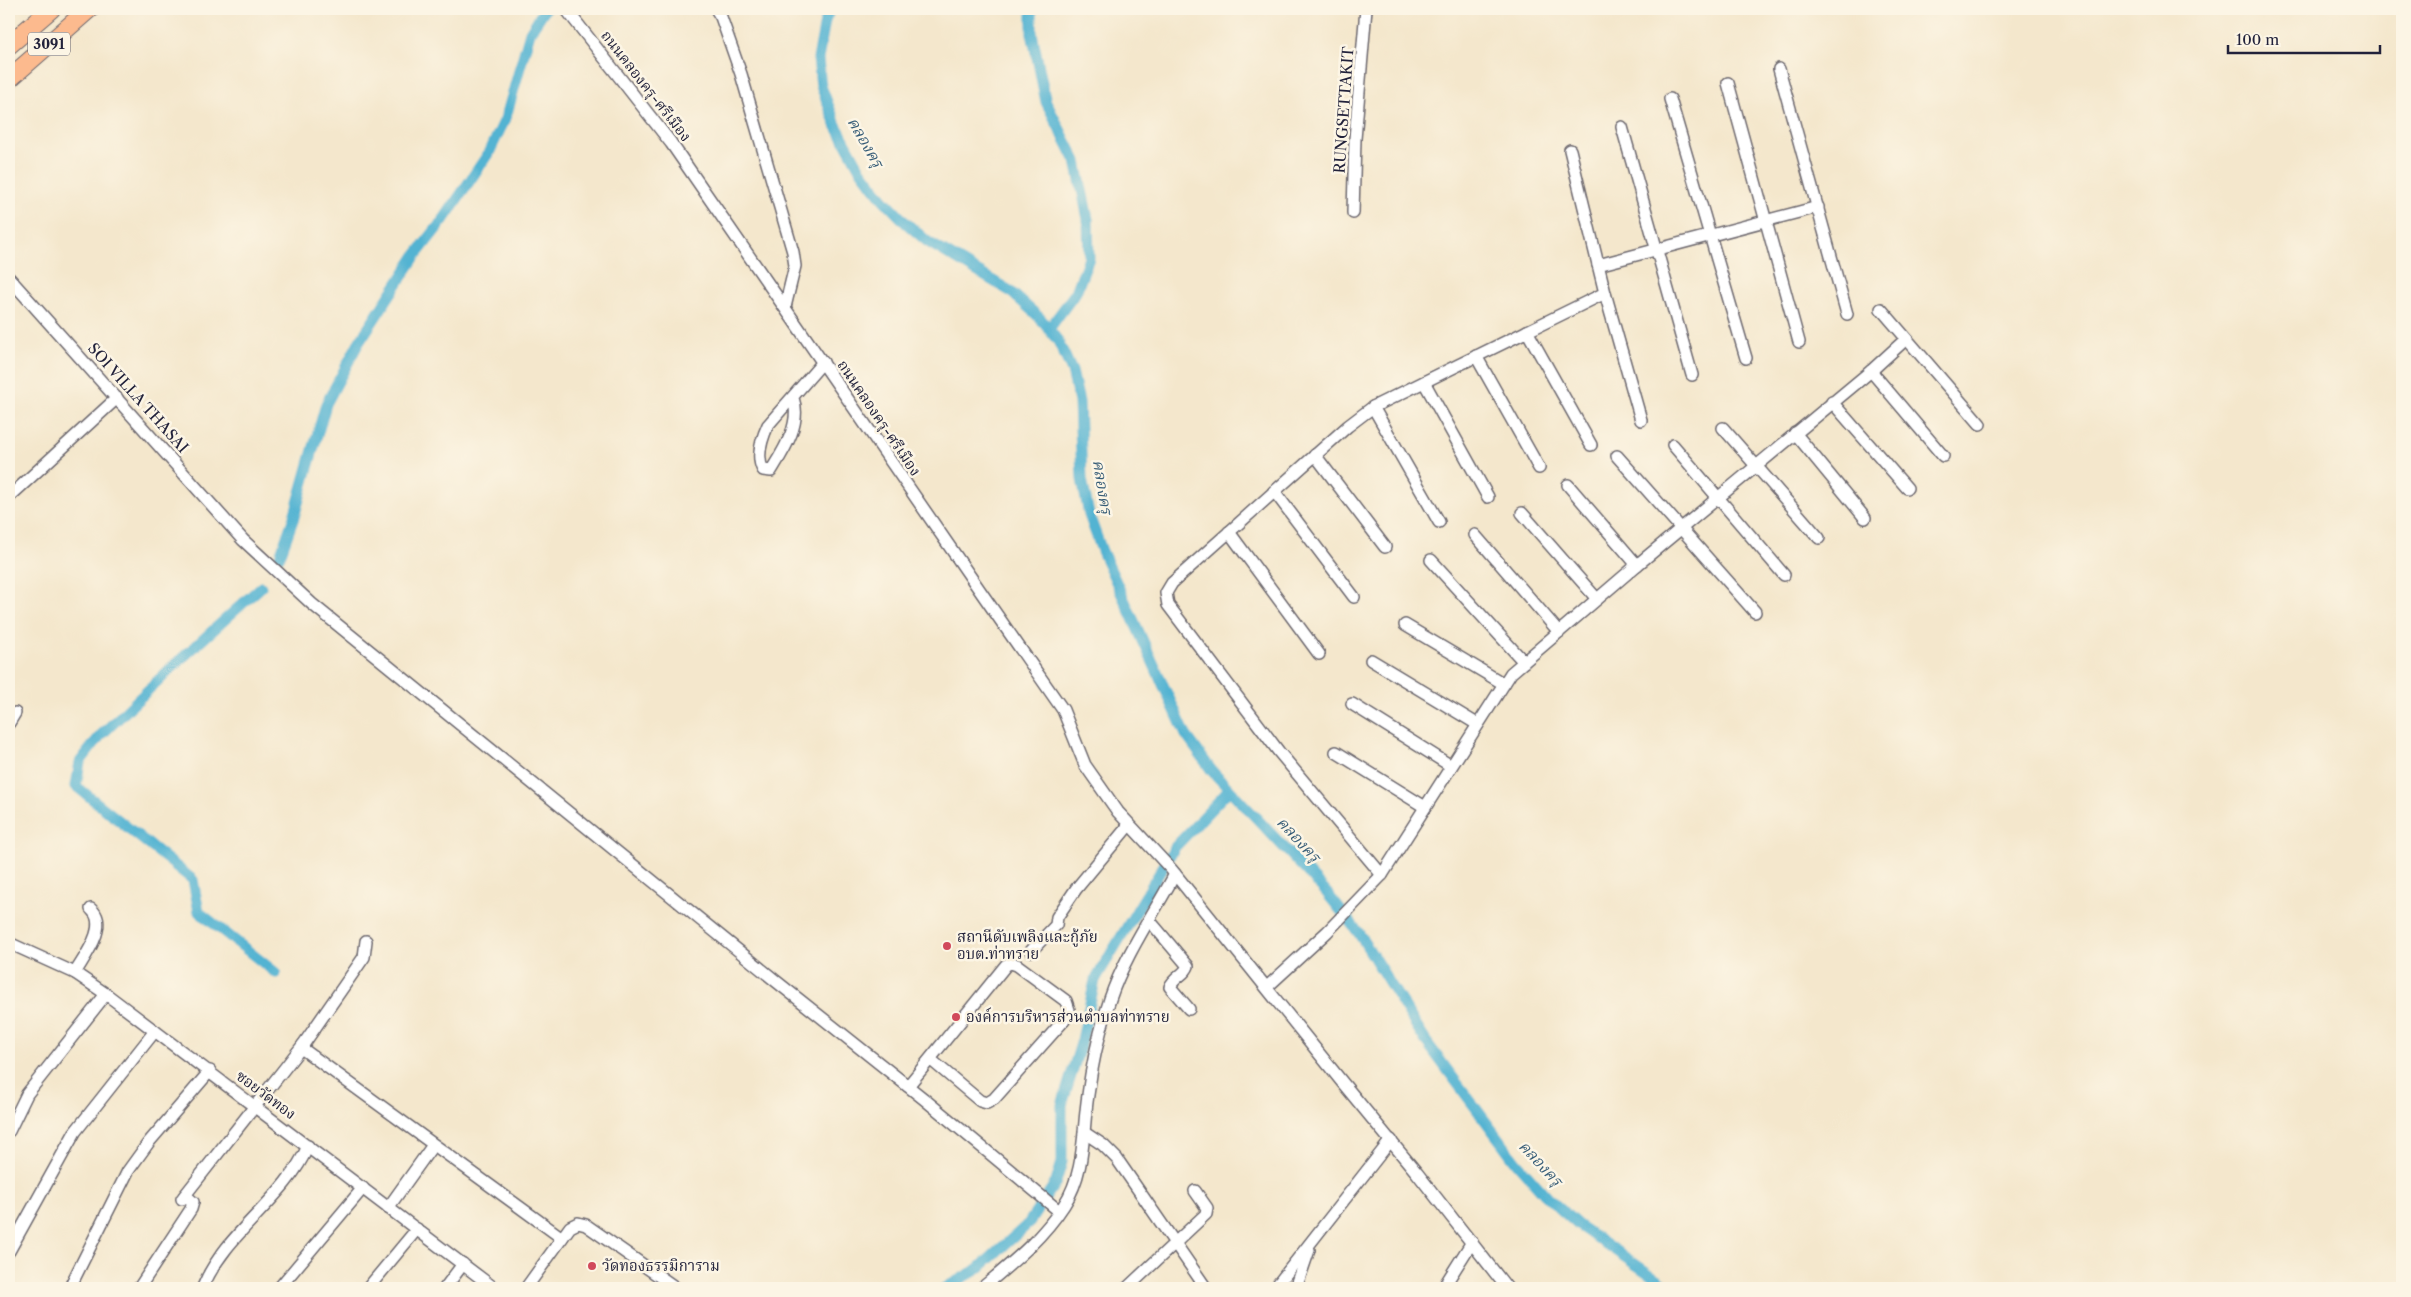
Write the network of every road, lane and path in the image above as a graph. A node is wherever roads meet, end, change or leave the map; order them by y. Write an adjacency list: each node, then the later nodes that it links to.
1 (51, 9): 6 (main road, 3091)
2 (89, 9): 8 (main road, 3091)
3 (566, 9): 21 (street, ถนนคลองครุ-ศรีเมือง)
4 (716, 9): 21 (street)
5 (1366, 9): 14 (street, RUNGSETTAKIT)
6 (9, 45)
7 (1780, 69): 13 (street)
8 (9, 79)
9 (1728, 83): 15 (street)
10 (1670, 99): 16 (street)
11 (1622, 127): 17 (street)
12 (1570, 150): 18 (street)
13 (1818, 207): 15 (street); 23 (street)
14 (1353, 213)
15 (1765, 220): 16 (street); 26 (street)
16 (1709, 235): 17 (street); 28 (street)
17 (1656, 249): 18 (street); 31 (street)
18 (1598, 265): 20 (street)
19 (9, 278): 33 (street, SOI VILLA THASAI)
20 (1605, 293): 24 (street); 37 (street)
21 (785, 307): 29 (street, ถนนคลองครุ-ศรีเมือง)
22 (1881, 309): 25 (street)
23 (1847, 314)
24 (1527, 331): 27 (street); 41 (street)
25 (1906, 339): 30 (street); 38 (street)
26 (1799, 342)
27 (1476, 356): 32 (street); 47 (street)
28 (1746, 358)
29 (822, 362): 34 (street); 81 (street, ถนนคลองครุ-ศรีเมือง)
30 (1871, 371): 35 (street); 45 (street)
31 (1692, 375)
32 (1424, 382): 36 (street); 52 (street)
33 (117, 398): 51 (street); 97 (street, SOI VILLA THASAI)
34 (793, 398): 34 (street)
35 (1832, 402): 40 (street); 49 (street)
36 (1373, 406): 43 (street); 56 (street)
37 (1641, 420)
38 (1980, 424)
39 (1723, 428): 46 (street)
40 (1795, 433): 46 (street); 55 (street)
41 (1591, 444)
42 (1673, 445): 53 (street)
43 (1315, 455): 50 (street); 61 (street)
44 (1617, 456): 57 (street)
45 (1943, 456)
46 (1755, 465): 53 (street); 60 (street)
47 (1539, 468)
48 (1568, 485): 63 (street)
49 (1907, 488)
50 (1274, 492): 58 (street); 65 (street)
51 (9, 497)
52 (1488, 497)
53 (1719, 498): 57 (street); 64 (street)
54 (1522, 513): 66 (street)
55 (1865, 518)
56 (1439, 522)
57 (1682, 530): 63 (street); 67 (street)
58 (1229, 532): 70 (street); 83 (street)
59 (1475, 535): 69 (street)
60 (1819, 538)
61 (1385, 547)
62 (1431, 560): 72 (street)
63 (1637, 565): 66 (street)
64 (1784, 575)
65 (1354, 597)
66 (1597, 599): 69 (street)
67 (1755, 612)
68 (1405, 625): 73 (street)
69 (1559, 632): 72 (street)
70 (1319, 654)
71 (1372, 660): 77 (street)
72 (1524, 662): 73 (street)
73 (1504, 684): 77 (street)
74 (1352, 704): 79 (street)
75 (15, 713): 76 (street)
76 (9, 724)
77 (1477, 724): 79 (street)
78 (1336, 752): 80 (street)
79 (1450, 766): 80 (street)
80 (1425, 807): 83 (street)
81 (1129, 825): 82 (street, ถนนคลองครุ-ศรีเมือง); 88 (street)
82 (1173, 872): 85 (street); 90 (street, ถนนคลองครุ-ศรีเมือง)
83 (1382, 875): 90 (street)
84 (91, 909): 89 (street)
85 (1150, 920): 92 (street); 100 (street)
86 (366, 941): 94 (street)
87 (9, 943): 89 (street, ซอยวัดทอง)
88 (1031, 951)
89 (75, 973): 91 (street, ซอยวัดทอง)
90 (1266, 987): 101 (street, ถนนคลองครุ-ศรีเมือง)
91 (106, 994): 93 (street, ซอยวัดทอง); 99 (street)
92 (1189, 1010)
93 (155, 1030): 96 (street, ซอยวัดทอง); 113 (street)
94 (303, 1045): 98 (street); 102 (street)
95 (930, 1059): 95 (street); 97 (street)
96 (210, 1071): 98 (street, ซอยวัดทอง); 115 (street)
97 (908, 1086): 107 (street, SOI VILLA THASAI)
98 (255, 1106): 103 (street, ซอยวัดทอง); 117 (street)
99 (9, 1131)
100 (1085, 1133): 107 (street); 112 (street)
101 (1391, 1140): 110 (street); 111 (street, ถนนคลองครุ-ศรีเมือง)
102 (433, 1145): 106 (street); 109 (street)
103 (308, 1146): 104 (street, ซอยวัดทอง); 116 (street)
104 (363, 1188): 106 (street, ซอยวัดทอง); 118 (street)
105 (1195, 1191): 112 (street)
106 (388, 1208): 108 (street, ซอยวัดทอง)
107 (1057, 1209): 124 (street)
108 (416, 1229): 114 (street, ซอยวัดทอง); 119 (street)
109 (562, 1238): 122 (street); 123 (street)
110 (1312, 1241): 127 (street); 128 (street)
111 (1472, 1242): 129 (street); 130 (street, ถนนคลองครุ-ศรีเมือง)
112 (1175, 1244): 125 (street); 126 (street)
113 (9, 1251)
114 (463, 1264): 120 (street); 121 (street, ซอยวัดทอง)
115 (72, 1283)
116 (203, 1287)
117 (139, 1288)
118 (279, 1288)
119 (368, 1288)
120 (444, 1288)
121 (494, 1288)
122 (526, 1288)
123 (676, 1288)
124 (982, 1288)
125 (1127, 1288)
126 (1206, 1288)
127 (1275, 1288)
128 (1296, 1288)
129 (1443, 1288)
130 (1507, 1288)

